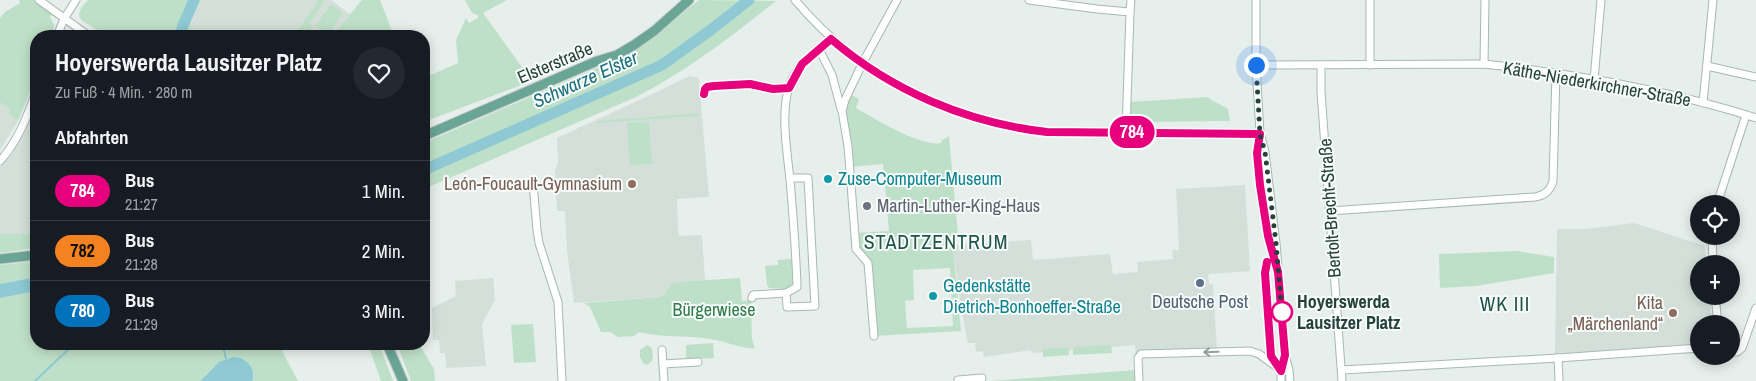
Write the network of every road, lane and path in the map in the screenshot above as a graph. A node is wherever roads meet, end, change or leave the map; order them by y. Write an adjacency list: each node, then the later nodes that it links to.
1 (39, 0): 14 (street)
2 (76, 0): 14 (street)
3 (688, 0): 34 (main road, Elsterstraße)
4 (794, 0): 17 (street)
5 (897, 0): 19 (street)
6 (1029, 0): 13 (street)
7 (1131, 0): 13 (street)
8 (1256, 0): 21 (street)
9 (1370, 0): 23 (street)
10 (1485, 0): 20 (street)
11 (1601, 0): 27 (street)
12 (1712, 0): 24 (street)
13 (1130, 12): 33 (street)
14 (64, 19): 15 (street); 16 (street)
15 (59, 30)
16 (80, 30)
17 (831, 39): 18 (street); 19 (street)
18 (819, 49): 30 (street); 37 (street)
19 (862, 64): 30 (street); 33 (street)
20 (1484, 64): 23 (street, Käthe-Niederkirchner-Straße); 25 (street, Käthe-Niederkirchner-Straße)
21 (1256, 65): 22 (street, Käthe-Niederkirchner-Straße); 35 (street)
22 (1321, 65): 23 (street, Käthe-Niederkirchner-Straße); 40 (street, Bertolt-Brecht-Straße)
23 (1370, 65)
24 (1707, 66): 26 (street); 28 (street)
25 (1556, 73): 27 (street, Käthe-Niederkirchner-Straße); 40 (street)
26 (1756, 77)
27 (1594, 80): 28 (street, Käthe-Niederkirchner-Straße)
28 (1703, 103): 31 (street, Käthe-Niederkirchner-Straße)
29 (30, 107): 36 (street)
30 (842, 111): 46 (street)
31 (1746, 115): 32 (street, Käthe-Niederkirchner-Straße); 39 (street)
32 (1756, 118)
33 (1126, 132): 35 (street)
34 (430, 133)
35 (1260, 134): 51 (street)
36 (0, 161)
37 (790, 178): 43 (street); 43 (street)
38 (533, 183): 60 (street)
39 (1720, 195)
40 (1330, 211): 56 (street, Bertolt-Brecht-Straße)
41 (30, 256): 42 (main road)
42 (0, 259)
43 (786, 293): 44 (street)
44 (752, 298)
45 (1756, 308): 50 (street)
46 (874, 336)
47 (1690, 349): 52 (street)
48 (390, 350): 59 (main road)
49 (662, 350): 54 (street)
50 (1740, 350)
51 (1285, 355): 63 (street); 64 (street)
52 (1558, 358): 56 (street); 66 (street)
53 (698, 362): 54 (street)
54 (663, 364): 61 (street)
55 (1277, 367): 62 (street, one-way to 62)
56 (1342, 370): 65 (street, Bertolt-Brecht-Straße)
57 (982, 378): 58 (street)
58 (958, 380)
59 (403, 381)
60 (562, 381)
61 (664, 381)
62 (1140, 381)
63 (1281, 381)
64 (1290, 381)
65 (1342, 381)
66 (1559, 381)

